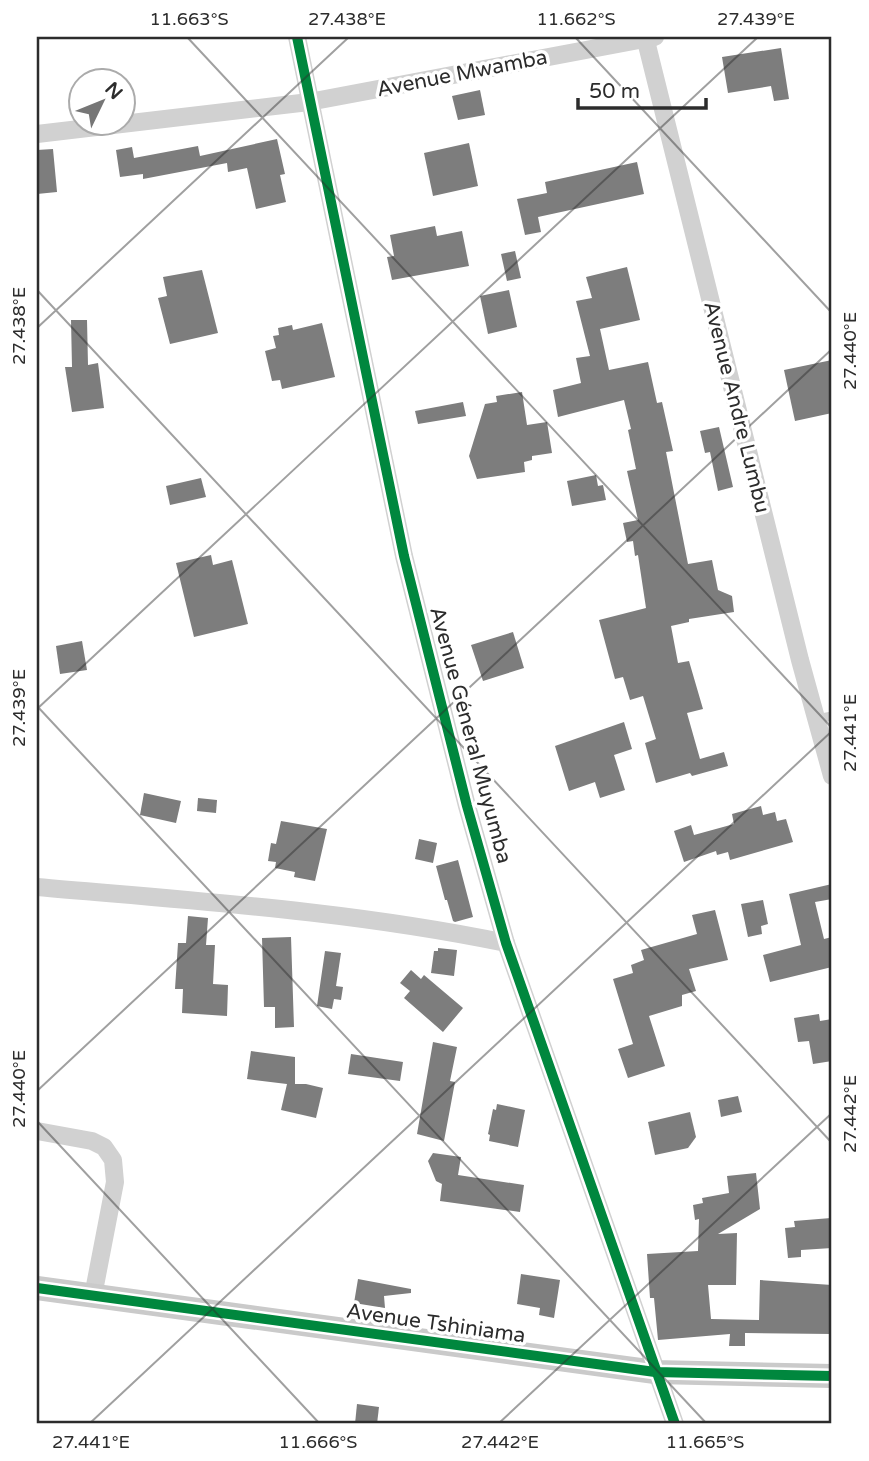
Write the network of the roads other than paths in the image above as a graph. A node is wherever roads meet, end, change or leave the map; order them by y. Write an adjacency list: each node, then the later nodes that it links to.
1 (297, 37): 3 (street, Avenue Géneral Muyumba)
2 (649, 37): 3 (street, Avenue Mwamba); 5 (street, Avenue Andre Lumbu)
3 (310, 102): 4 (street, Avenue Mwamba); 8 (street, Avenue Géneral Muyumba)
4 (37, 134)
5 (824, 718): 6 (street, Avenue Andre Lumbu)
6 (832, 776)
7 (37, 887): 8 (street)
8 (506, 943): 12 (street, Avenue Géneral Muyumba)
9 (37, 1131): 11 (street)
10 (37, 1288): 11 (street, Avenue Tshiniama)
11 (93, 1296): 12 (street, Avenue Tshiniama)
12 (655, 1372): 13 (street, Avenue Tshiniama); 14 (street, Avenue Géneral Muyumba)
13 (832, 1376)
14 (675, 1424)

